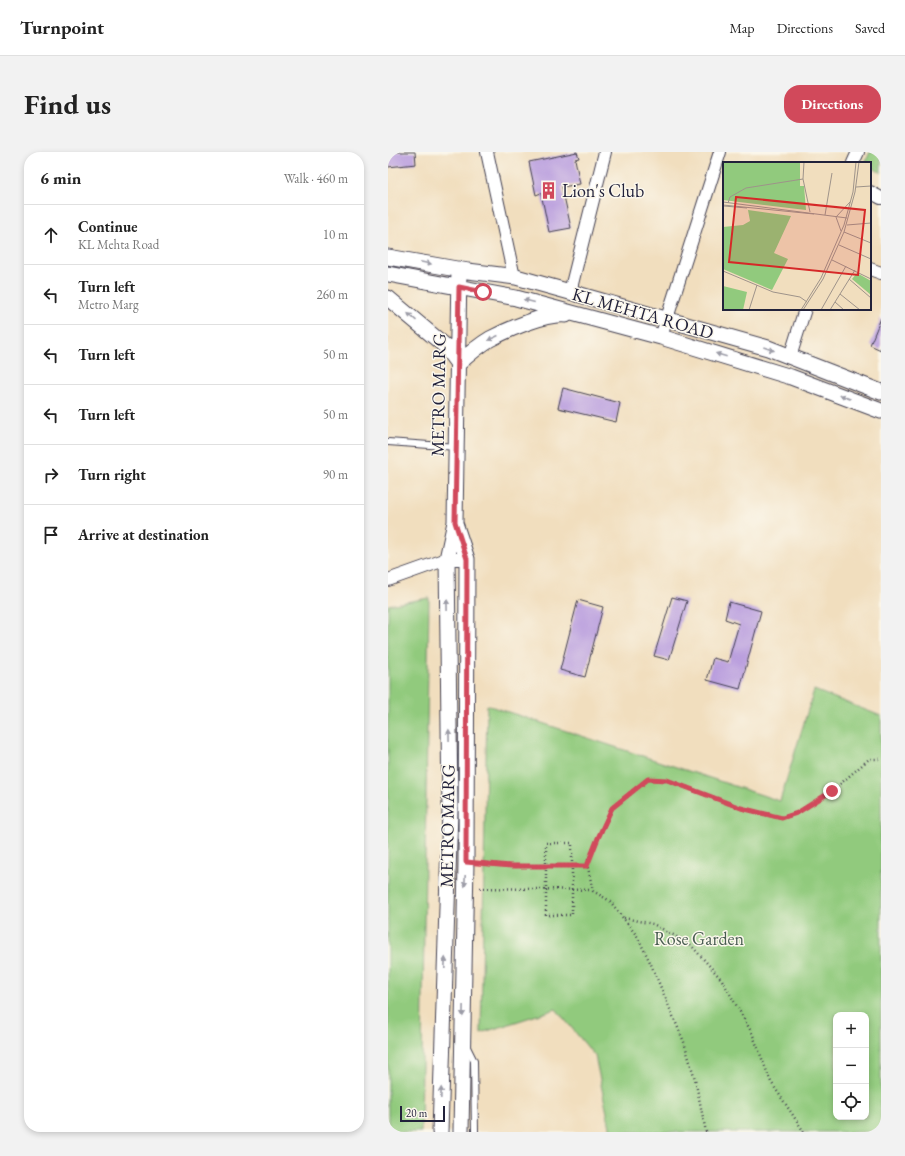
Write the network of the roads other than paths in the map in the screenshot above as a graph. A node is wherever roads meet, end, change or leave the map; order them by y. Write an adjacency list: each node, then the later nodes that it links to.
1 (487, 152): 13 (street)
2 (605, 152): 15 (street)
3 (720, 152): 19 (street)
4 (858, 152): 5 (street)
5 (853, 162)
6 (871, 193): 7 (street)
7 (881, 198)
8 (388, 257): 9 (street, KL MEHTA ROAD, one-way to 9)
9 (459, 269): 13 (street, KL MEHTA ROAD); 14 (street, METRO MARG)
10 (871, 269): 11 (street)
11 (881, 273)
12 (388, 274): 14 (street, KL MEHTA ROAD)
13 (514, 277): 15 (street, KL MEHTA ROAD)
14 (459, 287): 18 (street, KL MEHTA ROAD, one-way to 14); 22 (street, METRO MARG)
15 (570, 292): 19 (street, KL MEHTA ROAD)
16 (388, 298): 22 (street, one-way to 16)
17 (806, 310): 21 (street)
18 (584, 316): 20 (street, KL MEHTA ROAD); 22 (street, one-way to 22)
19 (667, 319): 20 (street); 21 (street, KL MEHTA ROAD, one-way to 21)
20 (661, 337): 24 (street, KL MEHTA ROAD, one-way to 20)
21 (790, 357): 23 (street, KL MEHTA ROAD)
22 (458, 364): 26 (street, METRO MARG)
23 (881, 392)
24 (881, 411)
25 (388, 442): 26 (lane)
26 (456, 447): 27 (street, METRO MARG)
27 (455, 522): 28 (street, METRO MARG); 29 (street, METRO MARG)
28 (447, 559): 29 (street); 30 (street); 32 (street, METRO MARG, one-way to 28)
29 (467, 559): 31 (street, METRO MARG, one-way to 31)
30 (388, 580)
31 (462, 1038): 33 (street, METRO MARG); 34 (lane)
32 (440, 1132)
33 (461, 1132)
34 (475, 1132)

